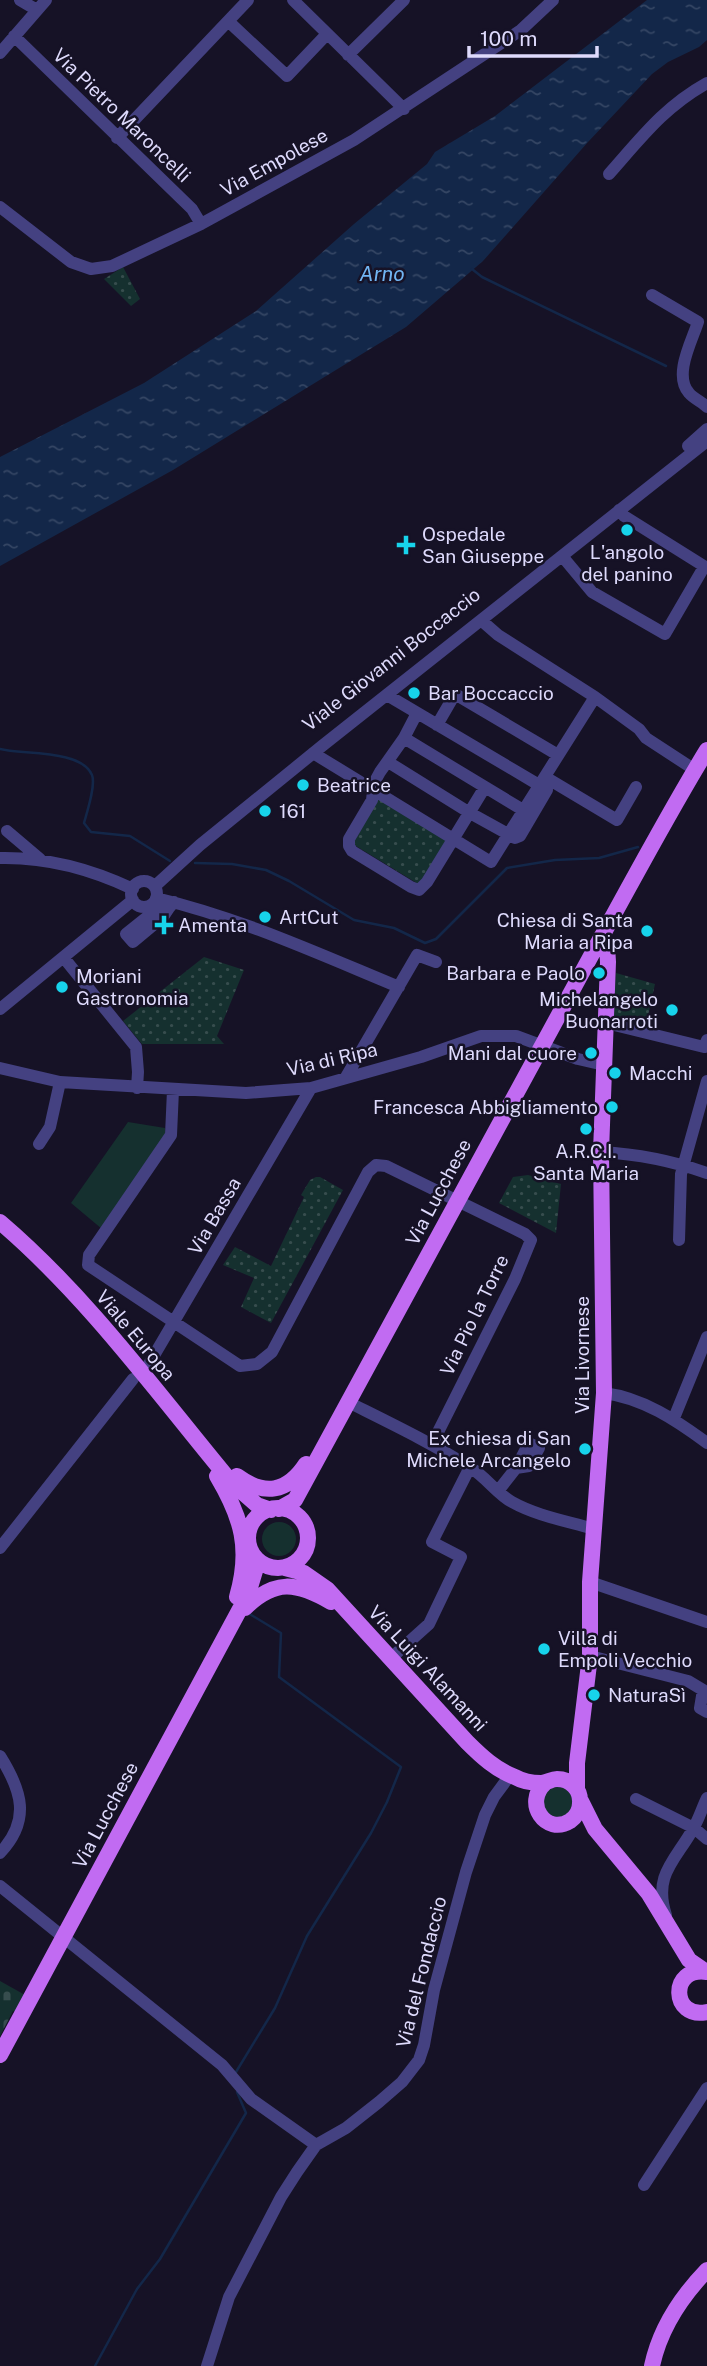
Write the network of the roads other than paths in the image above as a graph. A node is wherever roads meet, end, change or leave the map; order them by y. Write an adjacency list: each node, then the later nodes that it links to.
1 (20, 0): 7 (street)
2 (46, 0): 7 (street)
3 (248, 0): 8 (street)
4 (293, 0): 9 (street)
5 (404, 0): 12 (street)
6 (545, 2): 14 (street, Via Empolese)
7 (37, 10): 10 (street)
8 (228, 21): 9 (street); 15 (street)
9 (327, 34): 12 (street)
10 (14, 36): 11 (street); 15 (street, Via Pietro Maroncelli)
11 (0, 53)
12 (348, 55): 14 (street)
13 (707, 83): 16 (street)
14 (404, 109): 18 (street, Via Empolese)
15 (117, 138): 18 (street, Via Pietro Maroncelli)
16 (609, 174)
17 (0, 207): 18 (street, Via Empolese)
18 (201, 224)
19 (652, 295): 20 (street)
20 (705, 404)
21 (707, 429): 46 (street, Viale Giovanni Boccaccio)
22 (707, 441): 23 (street, Viale Giovanni Boccaccio)
23 (620, 510): 24 (street, Viale Giovanni Boccaccio); 25 (street)
24 (562, 556): 25 (street); 26 (street, Viale Giovanni Boccaccio)
25 (706, 567)
26 (482, 621): 27 (street, Viale Giovanni Boccaccio); 28 (street)
27 (387, 695): 29 (street); 33 (street, Viale Giovanni Boccaccio)
28 (595, 697): 34 (street); 36 (street)
29 (417, 713): 30 (street); 31 (street)
30 (437, 725): 34 (street); 37 (street)
31 (404, 738): 35 (street); 38 (street)
32 (707, 750): 36 (main road)
33 (313, 753): 40 (street); 46 (street, Viale Giovanni Boccaccio)
34 (558, 755): 37 (street)
35 (388, 762): 40 (street); 42 (street)
36 (695, 770): 49 (main road)
37 (542, 781): 39 (street); 41 (street); 44 (street)
38 (485, 787): 41 (street); 42 (street)
39 (636, 787)
40 (373, 789): 45 (street); 45 (street)
41 (523, 810): 44 (street)
42 (470, 813): 44 (street); 45 (street)
43 (7, 831): 48 (street)
44 (509, 835): 45 (street)
45 (454, 839)
46 (200, 845): 50 (street, Viale Giovanni Boccaccio)
47 (0, 858): 48 (street)
48 (40, 859): 51 (street)
49 (626, 888): 52 (main road, Via Lucchese); 55 (main road, Via Livornese)
50 (155, 892): 51 (street); 51 (street); 56 (street)
51 (133, 894): 53 (street)
52 (593, 953): 55 (main road); 60 (main road, Via Lucchese)
53 (64, 958): 57 (street); 66 (street)
54 (436, 962): 56 (street)
55 (608, 962): 58 (main road, Via Livornese)
56 (399, 987): 63 (street)
57 (0, 1009)
58 (606, 1023): 59 (street); 61 (main road, Via Livornese)
59 (707, 1040)
60 (541, 1045): 61 (street, Via di Ripa); 63 (street, Via di Ripa); 73 (main road, Via Lucchese)
61 (604, 1065): 70 (main road, Via Livornese)
62 (0, 1068): 65 (street, Via di Ripa)
63 (346, 1077): 67 (street, Via di Ripa)
64 (707, 1081): 71 (street)
65 (60, 1082): 66 (street, Via di Ripa); 69 (street)
66 (137, 1088): 68 (street, Via di Ripa)
67 (311, 1088): 68 (street, Via di Ripa); 76 (street, Via Bassa)
68 (173, 1090): 76 (street)
69 (39, 1144)
70 (601, 1152): 71 (street); 80 (main road, Via Livornese)
71 (683, 1165): 72 (street); 75 (street)
72 (707, 1173)
73 (458, 1201): 76 (street, Via Pio la Torre); 81 (main road, Via Lucchese); 85 (street, Via Pio la Torre)
74 (0, 1222): 83 (main road, Viale Europa)
75 (679, 1240)
76 (174, 1323): 78 (street, Via Bassa)
77 (707, 1337): 82 (street)
78 (149, 1364)
79 (134, 1379): 94 (street)
80 (604, 1393): 82 (street); 92 (main road, Via Livornese)
81 (348, 1402): 83 (main road); 85 (street); 90 (main road, Via Lucchese)
82 (674, 1418): 84 (street)
83 (198, 1442): 88 (main road, Viale Europa); 105 (main road)
84 (707, 1443)
85 (432, 1444): 86 (street)
86 (470, 1467): 89 (street); 104 (street)
87 (516, 1468): 89 (street)
88 (232, 1483): 90 (main road, Viale Europa); 91 (main road, Viale Europa)
89 (498, 1491): 92 (street)
90 (275, 1509): 91 (main road, Via Lucchese); 93 (main road)
91 (251, 1527): 95 (main road, Via Lucchese)
92 (594, 1529): 97 (main road, Via Livornese)
93 (308, 1542): 96 (main road, Via Lucchese); 98 (main road, Via Luigi Alamanni)
94 (0, 1548)
95 (254, 1556): 96 (main road); 99 (main road, Via Lucchese)
96 (280, 1568): 98 (main road, Via Luigi Alamanni); 99 (main road, Via Lucchese)
97 (590, 1582): 101 (street); 103 (main road, Via Livornese)
98 (327, 1589): 100 (main road, Via Luigi Alamanni)
99 (248, 1594): 102 (main road, Via Lucchese)
100 (348, 1612): 102 (main road); 104 (main road, Via Luigi Alamanni)
101 (707, 1622)
102 (227, 1633): 105 (main road, Via Lucchese)
103 (590, 1656): 106 (street); 110 (main road, Via Livornese)
104 (390, 1659): 108 (main road, Via Luigi Alamanni)
105 (211, 1661): 123 (main road, Via Lucchese)
106 (707, 1712)
107 (0, 1756): 118 (street)
108 (505, 1774): 109 (main road, Via Luigi Alamanni); 113 (main road, Via Luigi Alamanni); 130 (street, Via del Fondaccio)
109 (545, 1783): 110 (main road); 113 (main road)
110 (579, 1795): 114 (main road); 117 (main road)
111 (707, 1798): 115 (street)
112 (636, 1799): 115 (street)
113 (535, 1803): 114 (main road)
114 (560, 1824): 117 (main road)
115 (694, 1828): 116 (street); 119 (street)
116 (707, 1839)
117 (607, 1845): 120 (main road)
118 (0, 1853)
119 (667, 1868): 120 (street); 122 (street)
120 (634, 1874): 122 (main road)
121 (0, 1886): 123 (street)
122 (670, 1927): 124 (main road)
123 (63, 1938): 128 (main road, Via Lucchese); 130 (street)
124 (680, 1947): 125 (main road); 126 (main road)
125 (706, 1971): 126 (main road)
126 (681, 1983): 127 (main road)
127 (703, 2015)
128 (0, 2055)
129 (707, 2088): 131 (street)
130 (316, 2145): 133 (street)
131 (644, 2185)
132 (707, 2270): 134 (main road)
133 (207, 2366)
134 (652, 2366)

